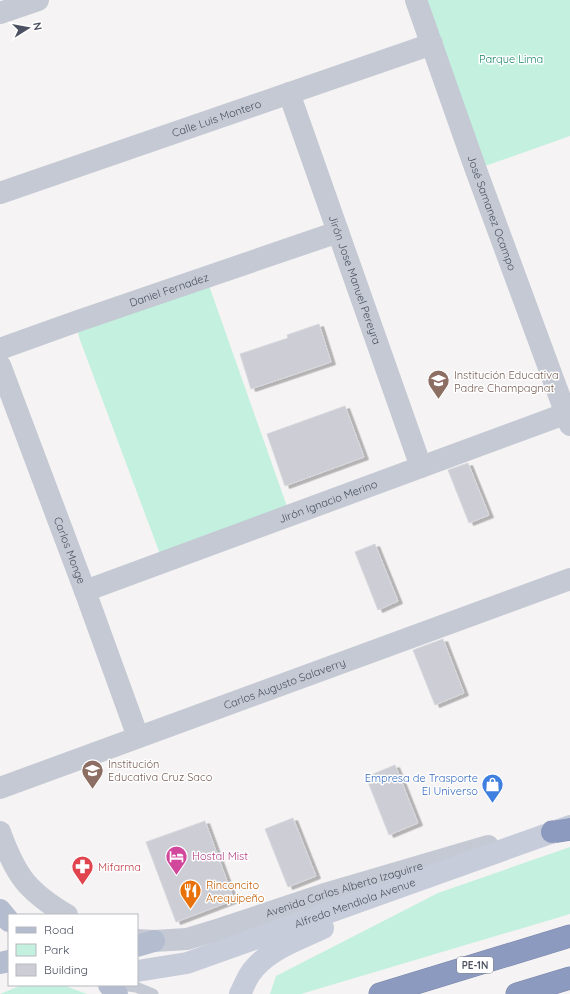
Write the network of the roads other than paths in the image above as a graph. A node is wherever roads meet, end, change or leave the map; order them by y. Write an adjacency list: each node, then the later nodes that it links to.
1 (38, 0): 3 (street)
2 (416, 0): 4 (street, José Samanez Ocampo)
3 (0, 14)
4 (432, 44): 5 (street, Calle Luis Montero); 10 (street, José Samanez Ocampo)
5 (289, 93): 6 (street, Calle Luis Montero); 7 (street, Jirón Jose Manuel Pereyra)
6 (0, 193)
7 (338, 232): 8 (street, Daniel Fernadez); 11 (street, Jirón Jose Manuel Pereyra)
8 (0, 349)
9 (0, 365): 13 (street, Carlos Monge)
10 (569, 417): 11 (street, Jirón Ignacio Merino)
11 (421, 467): 13 (street, Jirón Ignacio Merino)
12 (570, 579): 14 (street, Carlos Augusto Salaverry)
13 (85, 591): 14 (street, Carlos Monge)
14 (138, 737): 15 (street, Carlos Augusto Salaverry)
15 (0, 788)
16 (564, 829): 18 (main road, Alfredo Mendiola Avenue); 23 (street, Avenida Carlos Alberto Izaguirre)
17 (0, 832): 20 (street)
18 (447, 870): 24 (main road, Alfredo Mendiola Avenue); 30 (main road)
19 (0, 910): 21 (main road)
20 (65, 914)
21 (8, 920)
22 (570, 936): 31 (highway, PE-1N)
23 (143, 943)
24 (138, 971)
25 (570, 978): 32 (highway)
26 (110, 986): 28 (main road)
27 (128, 986): 29 (lane)
28 (117, 994)
29 (153, 994)
30 (240, 994)
31 (380, 994)
32 (518, 994)

